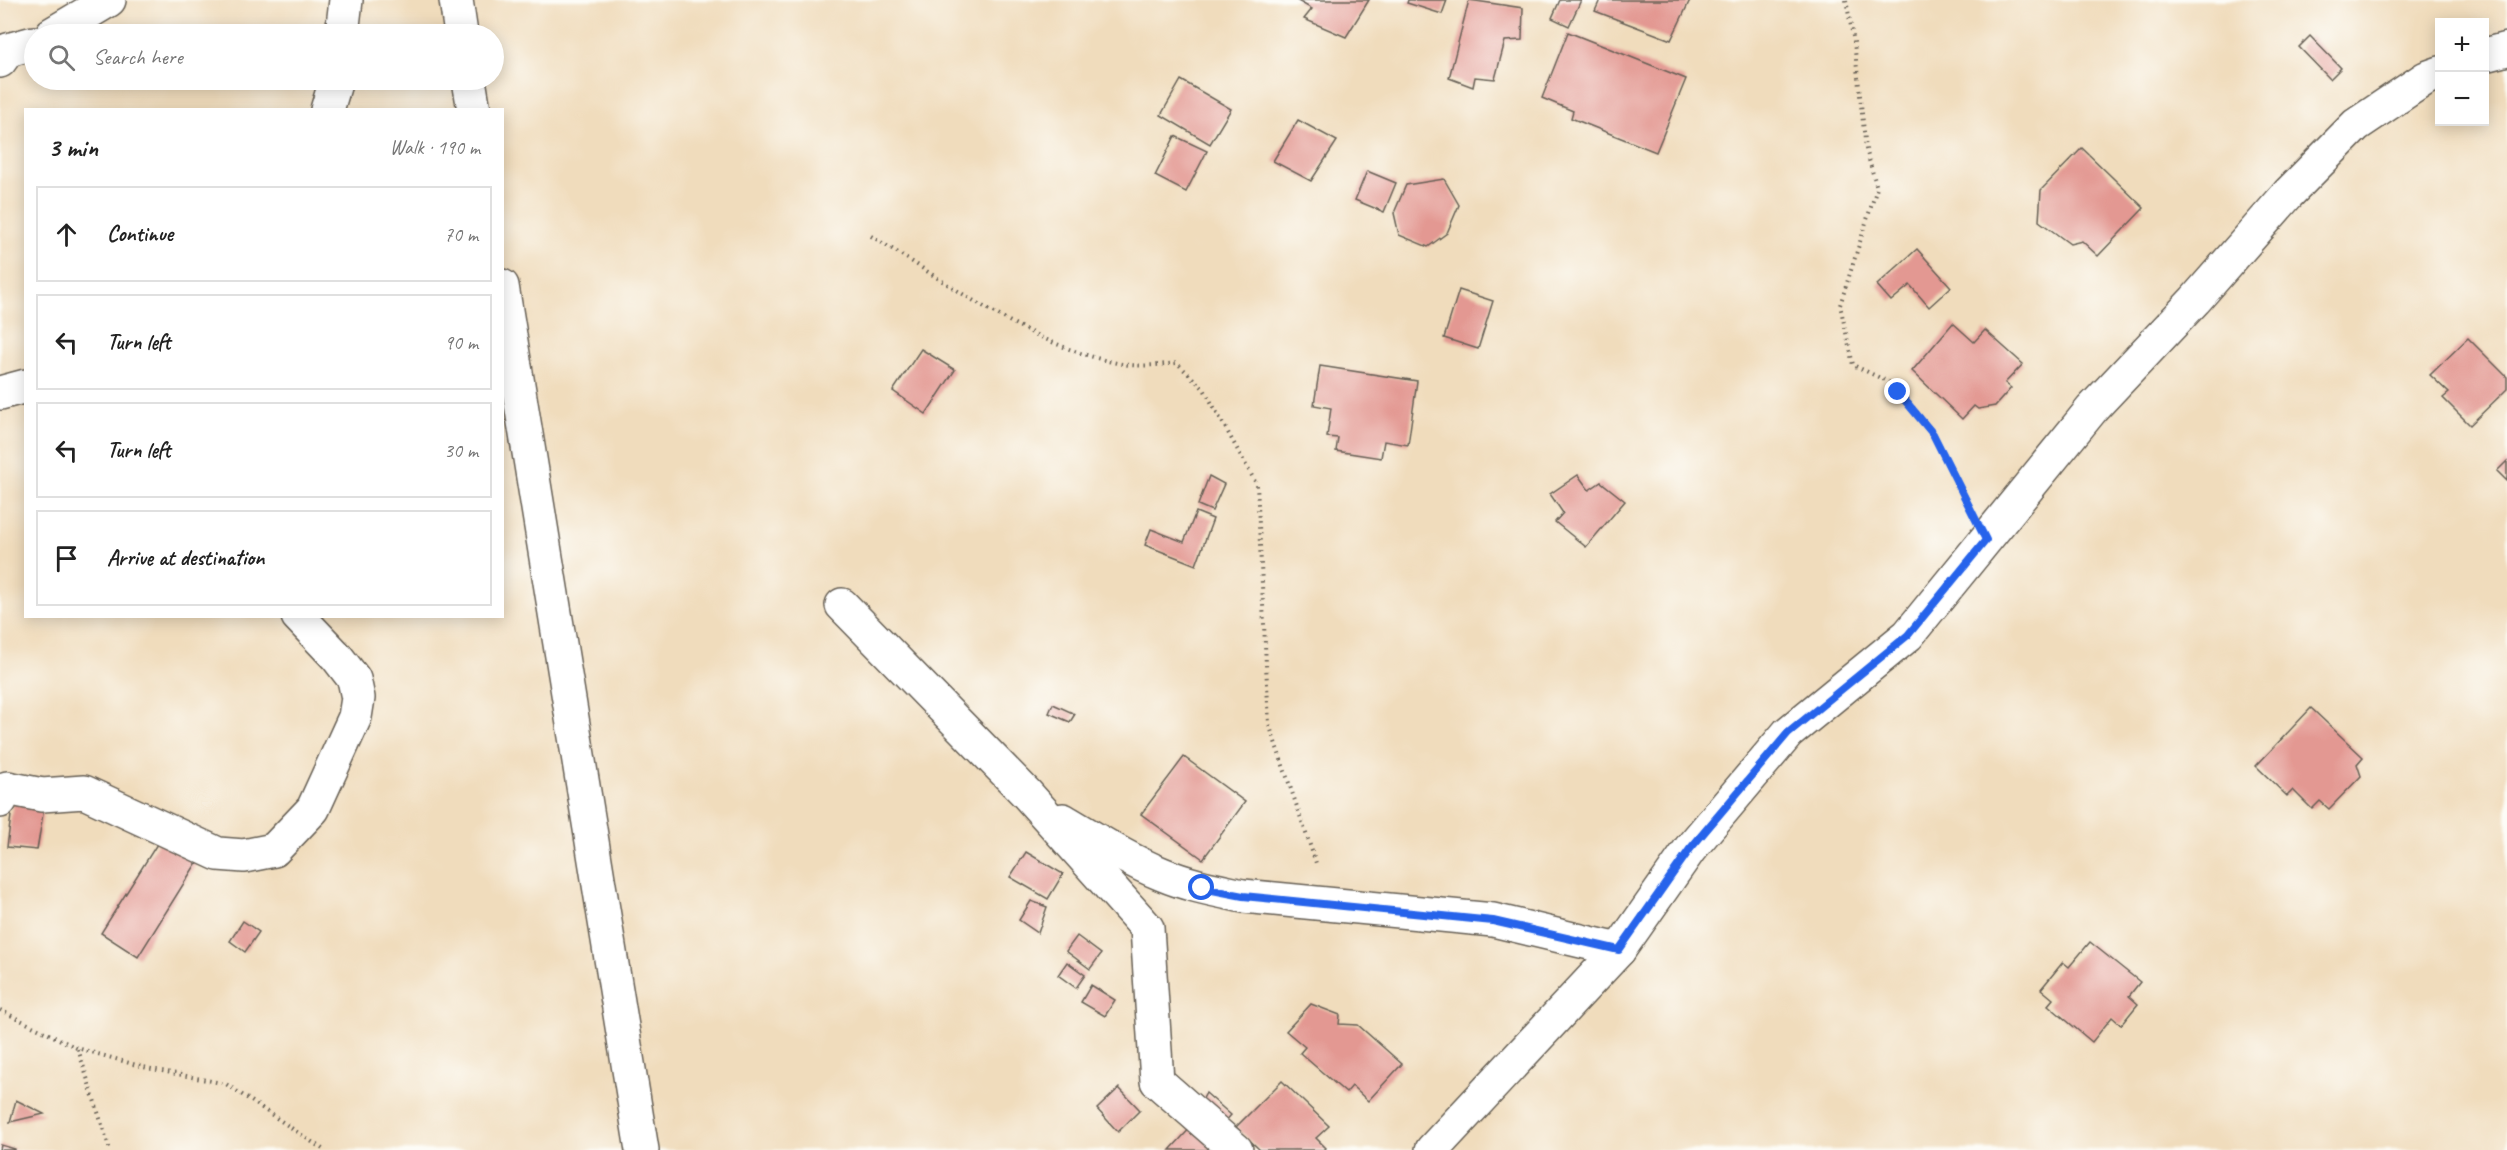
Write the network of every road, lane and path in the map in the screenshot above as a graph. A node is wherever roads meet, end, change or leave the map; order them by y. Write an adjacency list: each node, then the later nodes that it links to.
1 (109, 0): 5 (street)
2 (346, 0): 6 (street)
3 (456, 0): 7 (street)
4 (1846, 0): 19 (path)
5 (69, 24)
6 (343, 24)
7 (460, 24)
8 (2507, 49): 9 (street)
9 (2489, 54)
10 (2435, 75): 19 (street)
11 (333, 90): 13 (street)
12 (471, 90): 14 (street)
13 (328, 108)
14 (474, 108)
15 (871, 236): 24 (path)
16 (504, 302): 30 (street)
17 (24, 387): 18 (street)
18 (0, 393)
19 (1986, 540): 25 (street)
20 (842, 604): 22 (street)
21 (300, 618): 23 (street)
22 (1026, 793): 24 (street); 31 (street)
23 (0, 801)
24 (1330, 905): 25 (street)
25 (1619, 950): 32 (street)
26 (0, 1011): 27 (path)
27 (77, 1048): 28 (path); 29 (path)
28 (110, 1150)
29 (324, 1150)
30 (642, 1150)
31 (1236, 1150)
32 (1432, 1150)

